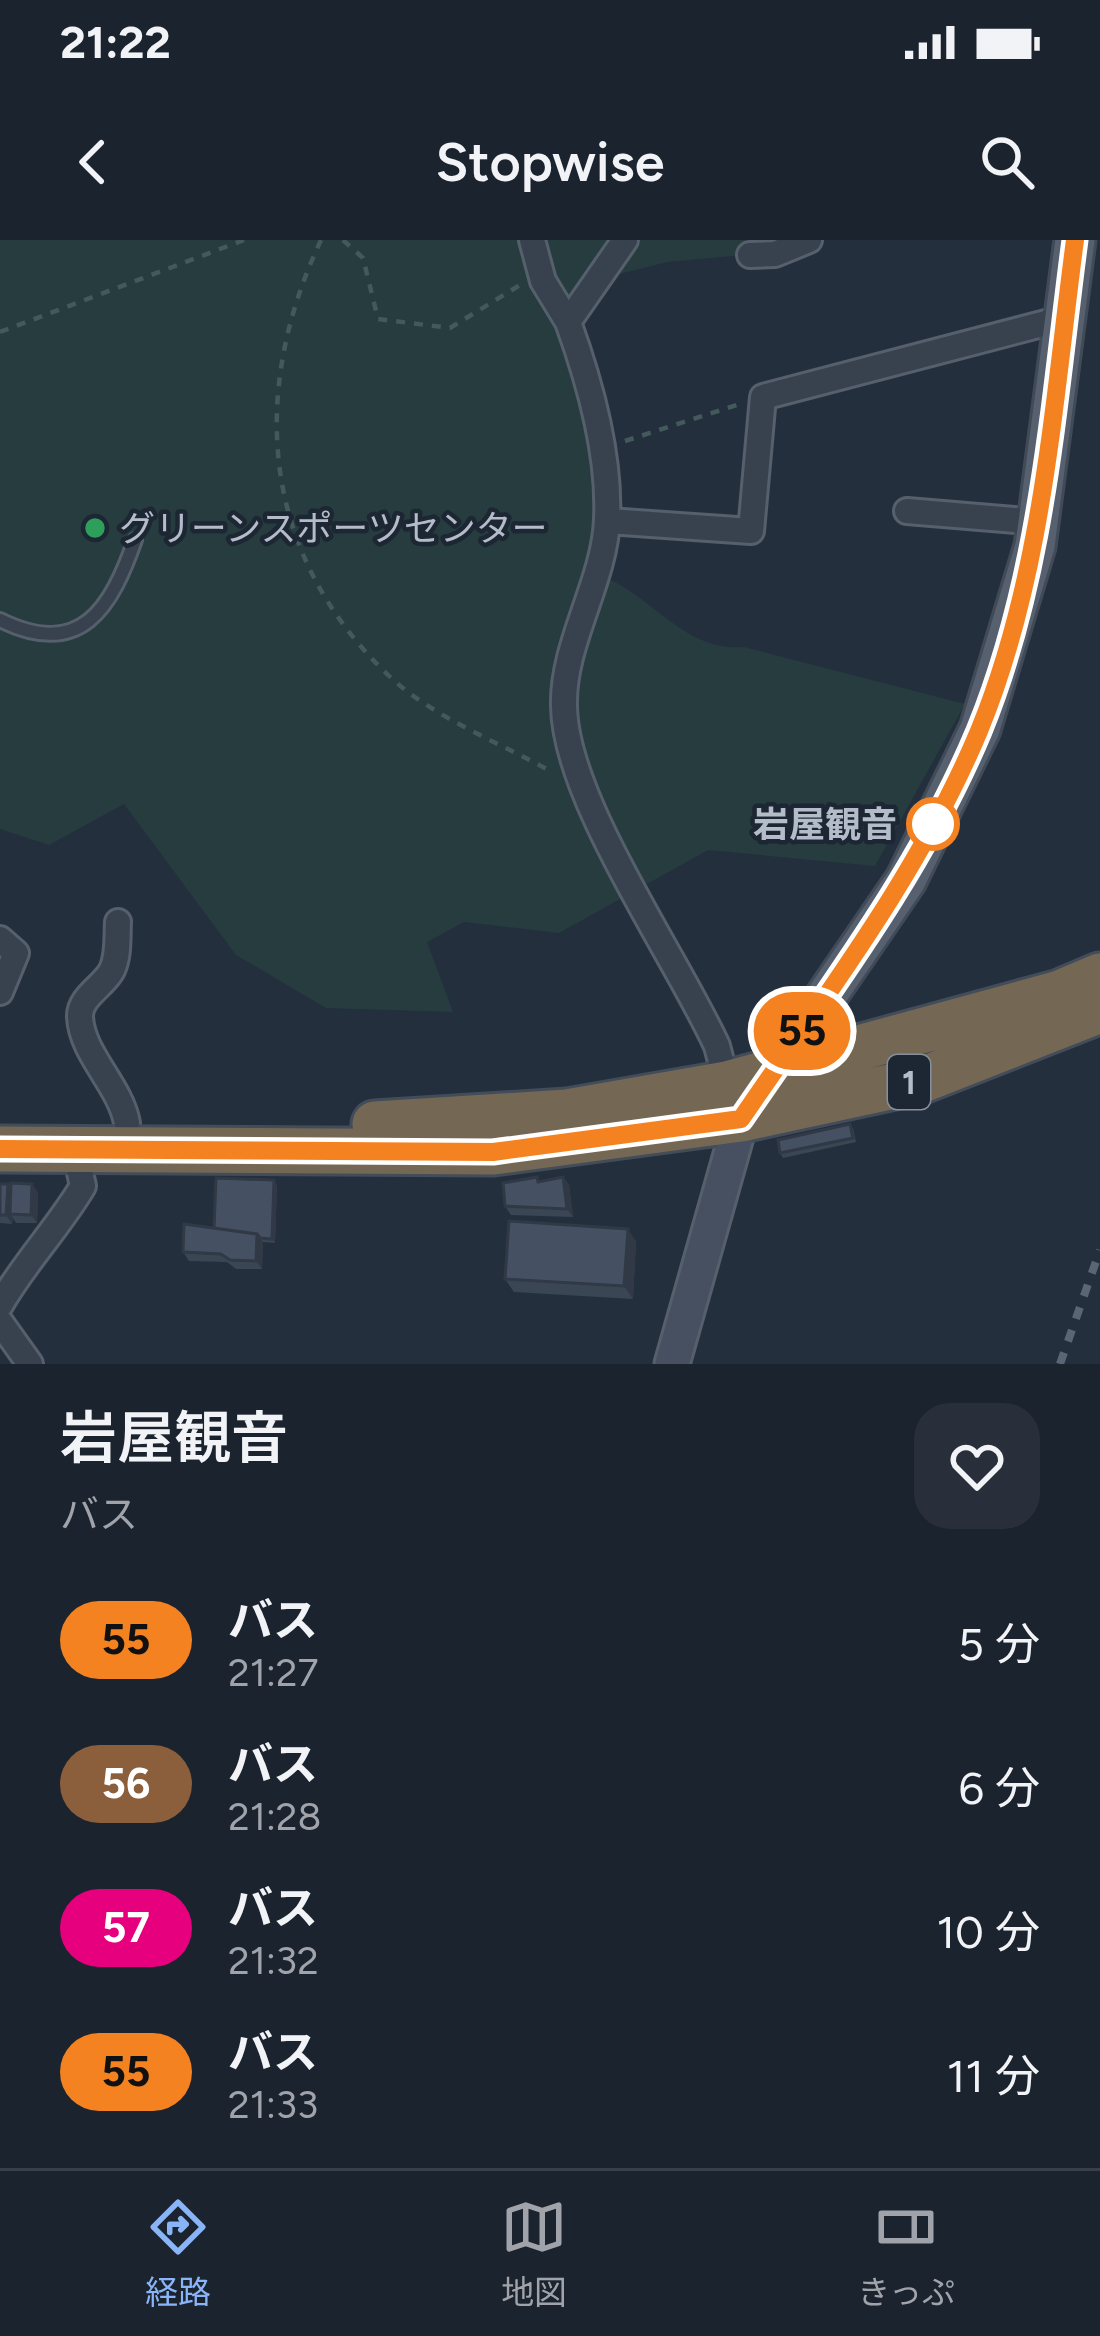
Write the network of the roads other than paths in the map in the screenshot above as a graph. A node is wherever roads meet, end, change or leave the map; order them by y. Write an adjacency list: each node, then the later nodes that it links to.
1 (532, 240): 7 (street)
2 (625, 240): 7 (street)
3 (809, 240): 5 (street)
4 (1075, 240): 6 (main road)
5 (750, 255)
6 (1065, 318): 9 (street); 10 (main road)
7 (568, 322): 9 (street)
8 (907, 511): 10 (street)
9 (608, 521): 18 (street)
10 (1038, 522): 17 (main road)
11 (135, 540): 12 (lane)
12 (0, 620)
13 (118, 922): 20 (street)
14 (0, 939): 15 (street)
15 (0, 992)
16 (1082, 1000): 17 (highway, 1); 18 (highway, 1)
17 (776, 1069): 18 (highway, 1)
18 (734, 1101): 20 (highway, 1); 22 (highway, 1); 26 (main road)
19 (0, 1121): 20 (highway, 1)
20 (127, 1123)
21 (0, 1149): 22 (highway, 1)
22 (75, 1150): 23 (street)
23 (0, 1305)
24 (0, 1322): 25 (street)
25 (30, 1364)
26 (672, 1364)

